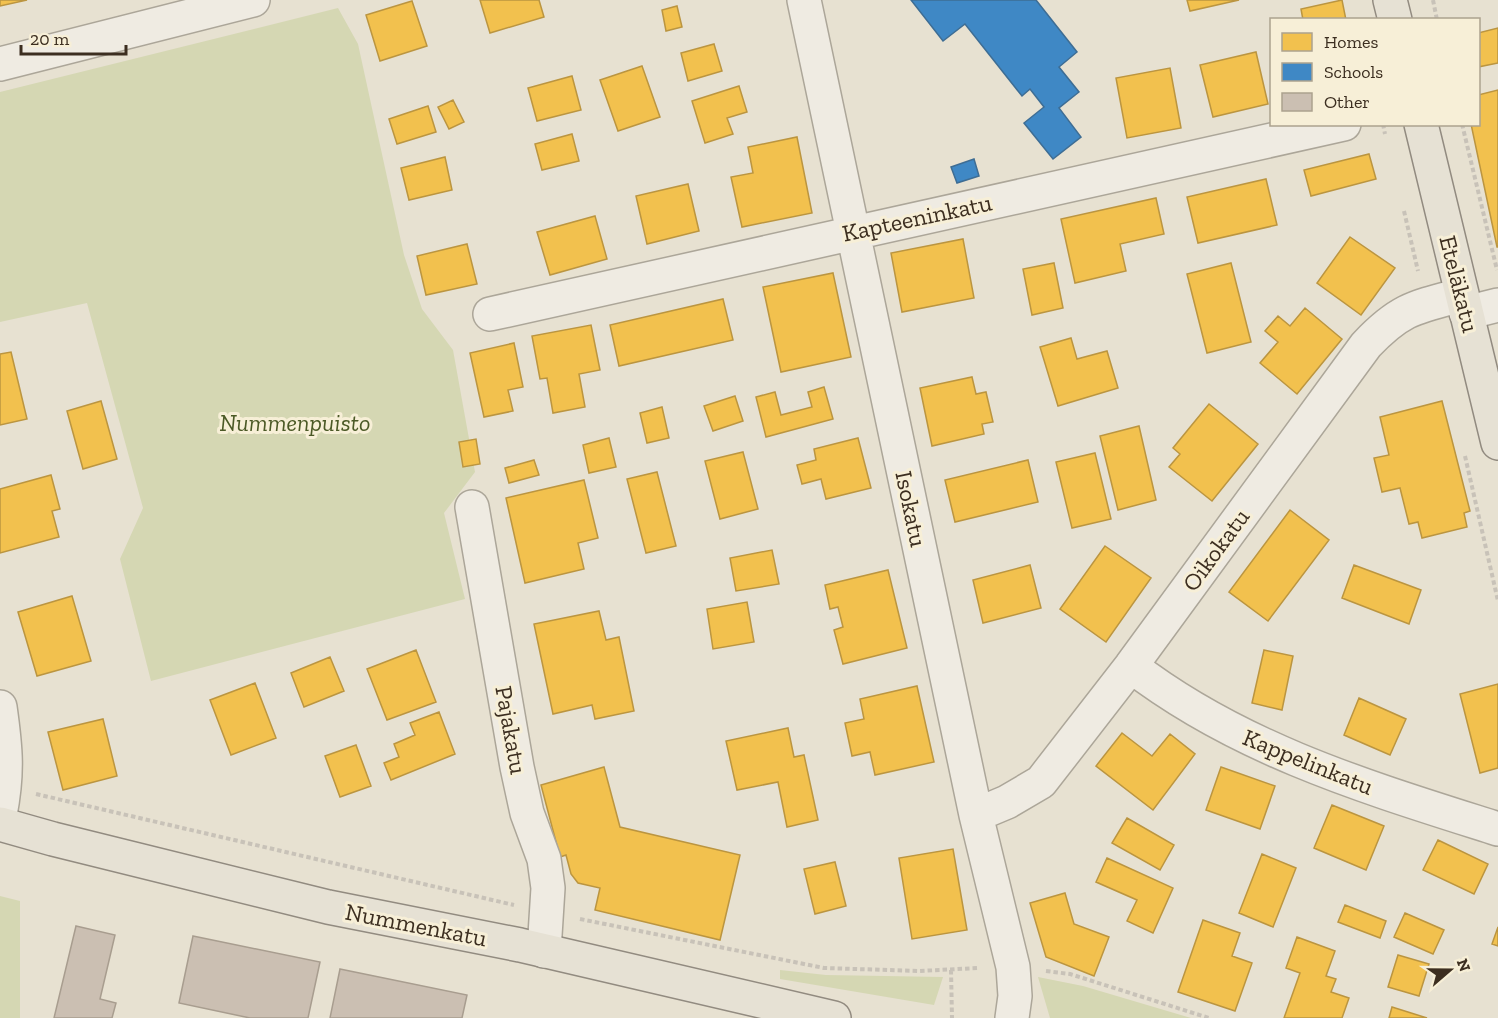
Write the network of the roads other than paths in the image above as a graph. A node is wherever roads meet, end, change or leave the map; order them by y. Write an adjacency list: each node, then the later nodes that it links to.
1 (253, 0): 4 (street)
2 (804, 0): 9 (street, Isokatu)
3 (1390, 0): 5 (main road)
4 (176, 9): 6 (street)
5 (1394, 18)
6 (0, 64)
7 (1335, 126): 9 (street, Kapteeninkatu)
8 (1421, 126): 10 (main road, Eteläkatu)
9 (852, 233): 12 (street, Kapteeninkatu); 18 (street, Isokatu)
10 (1464, 304): 11 (street, Oikokatu); 13 (main road, Eteläkatu); 15 (street, Oikokatu)
11 (1498, 305)
12 (490, 314)
13 (1498, 443)
14 (472, 507): 21 (street, Pajakatu)
15 (1131, 666): 18 (street, Oikokatu); 20 (street, Kappelinkatu)
16 (0, 707): 17 (street)
17 (3, 801)
18 (976, 815): 23 (street, Isokatu)
19 (0, 824): 21 (main road, Nummenkatu)
20 (1498, 829)
21 (544, 951): 22 (main road, Nummenkatu)
22 (834, 1018)
23 (1012, 1018)

